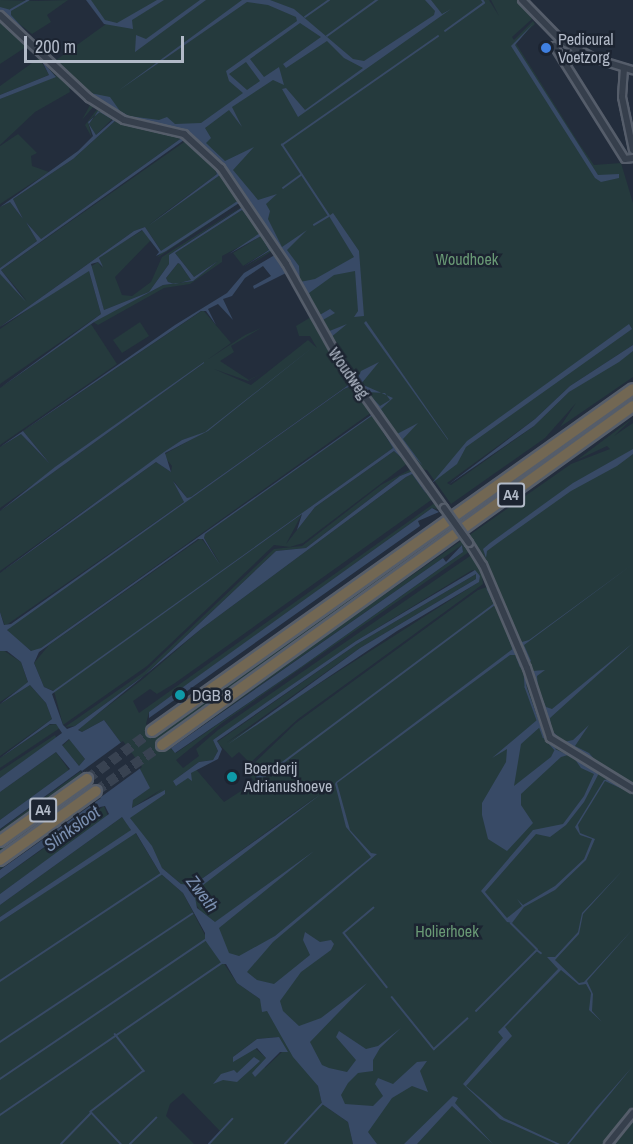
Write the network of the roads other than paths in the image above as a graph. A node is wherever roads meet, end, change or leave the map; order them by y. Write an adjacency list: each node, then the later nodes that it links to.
1 (522, 0): 4 (street)
2 (0, 15): 17 (street, Woudweg, bridge)
3 (554, 46): 5 (street)
4 (577, 50): 5 (street); 6 (street)
5 (566, 62): 9 (street)
6 (624, 68): 7 (street); 8 (street)
7 (633, 70)
8 (633, 150)
9 (633, 158)
10 (633, 389): 14 (highway, A4)
11 (633, 406): 13 (highway, A4)
12 (633, 413): 13 (highway, A4)
13 (388, 584): 15 (highway, A4)
14 (152, 731)
15 (162, 745)
16 (87, 779): 19 (highway, A4)
17 (633, 789)
18 (96, 791): 20 (highway, A4)
19 (0, 841)
20 (0, 860)
21 (633, 1113): 22 (street)
22 (608, 1144)

